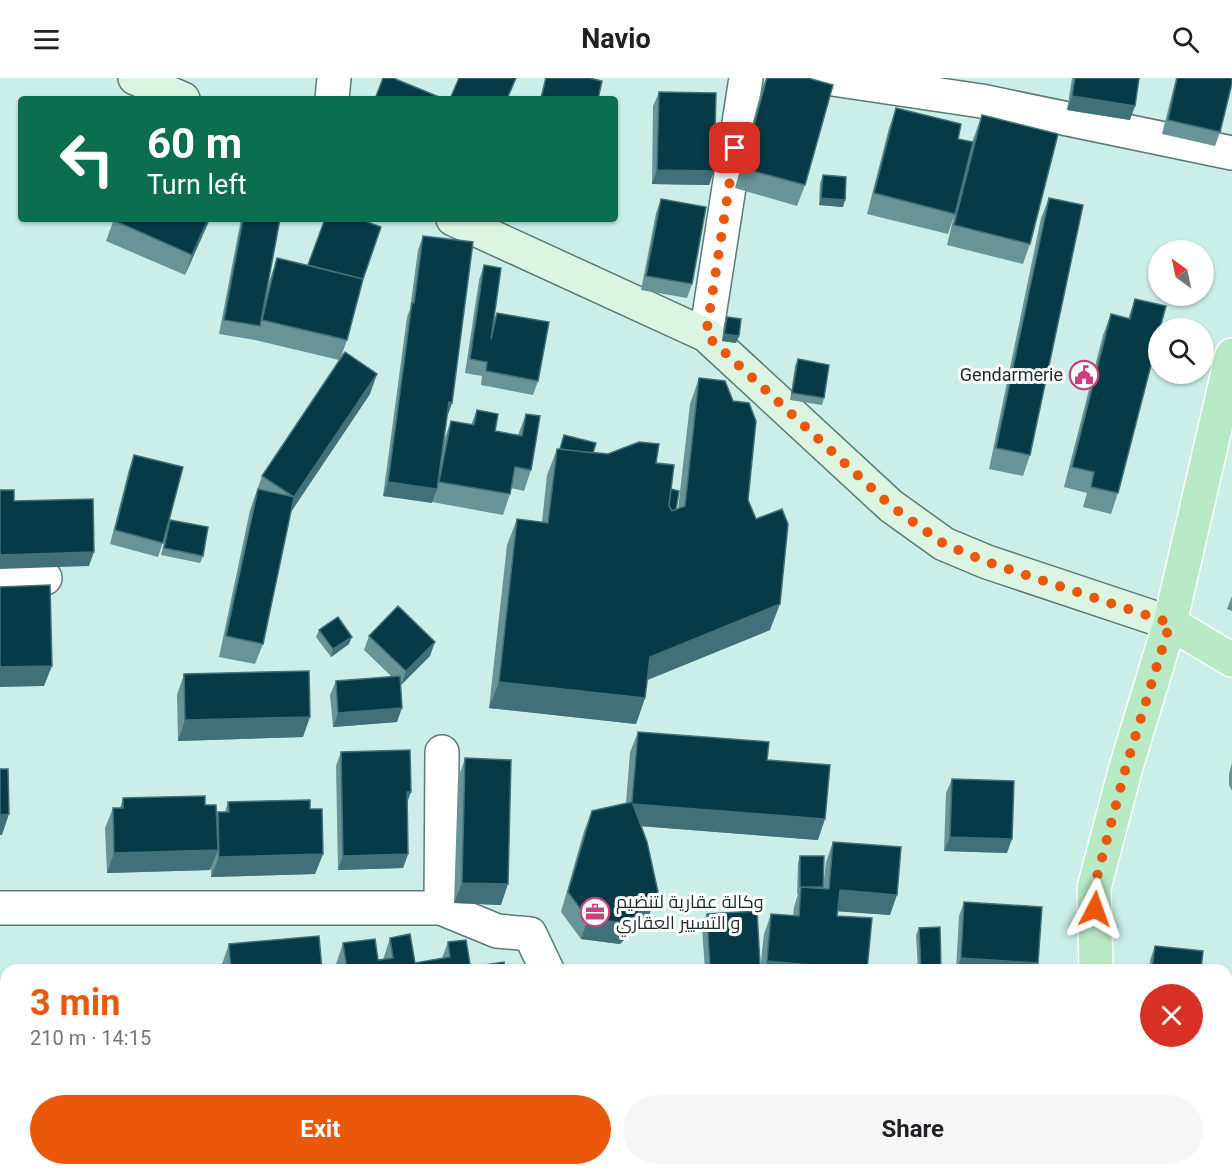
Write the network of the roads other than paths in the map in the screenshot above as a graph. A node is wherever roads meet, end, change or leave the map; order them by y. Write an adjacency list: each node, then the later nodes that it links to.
1 (135, 78): 6 (main road)
2 (334, 78): 7 (street)
3 (746, 78): 10 (street)
4 (826, 78): 5 (street)
5 (949, 87): 8 (street)
6 (176, 96)
7 (332, 96)
8 (1232, 153)
9 (460, 222): 10 (main road)
10 (706, 335): 14 (main road)
11 (1232, 355): 14 (main road)
12 (45, 578): 13 (street)
13 (0, 579)
14 (1170, 623): 15 (main road); 20 (main road)
15 (1232, 660)
16 (442, 752): 18 (street)
17 (0, 908): 18 (street)
18 (441, 908): 19 (street)
19 (545, 964)
20 (1096, 964)

